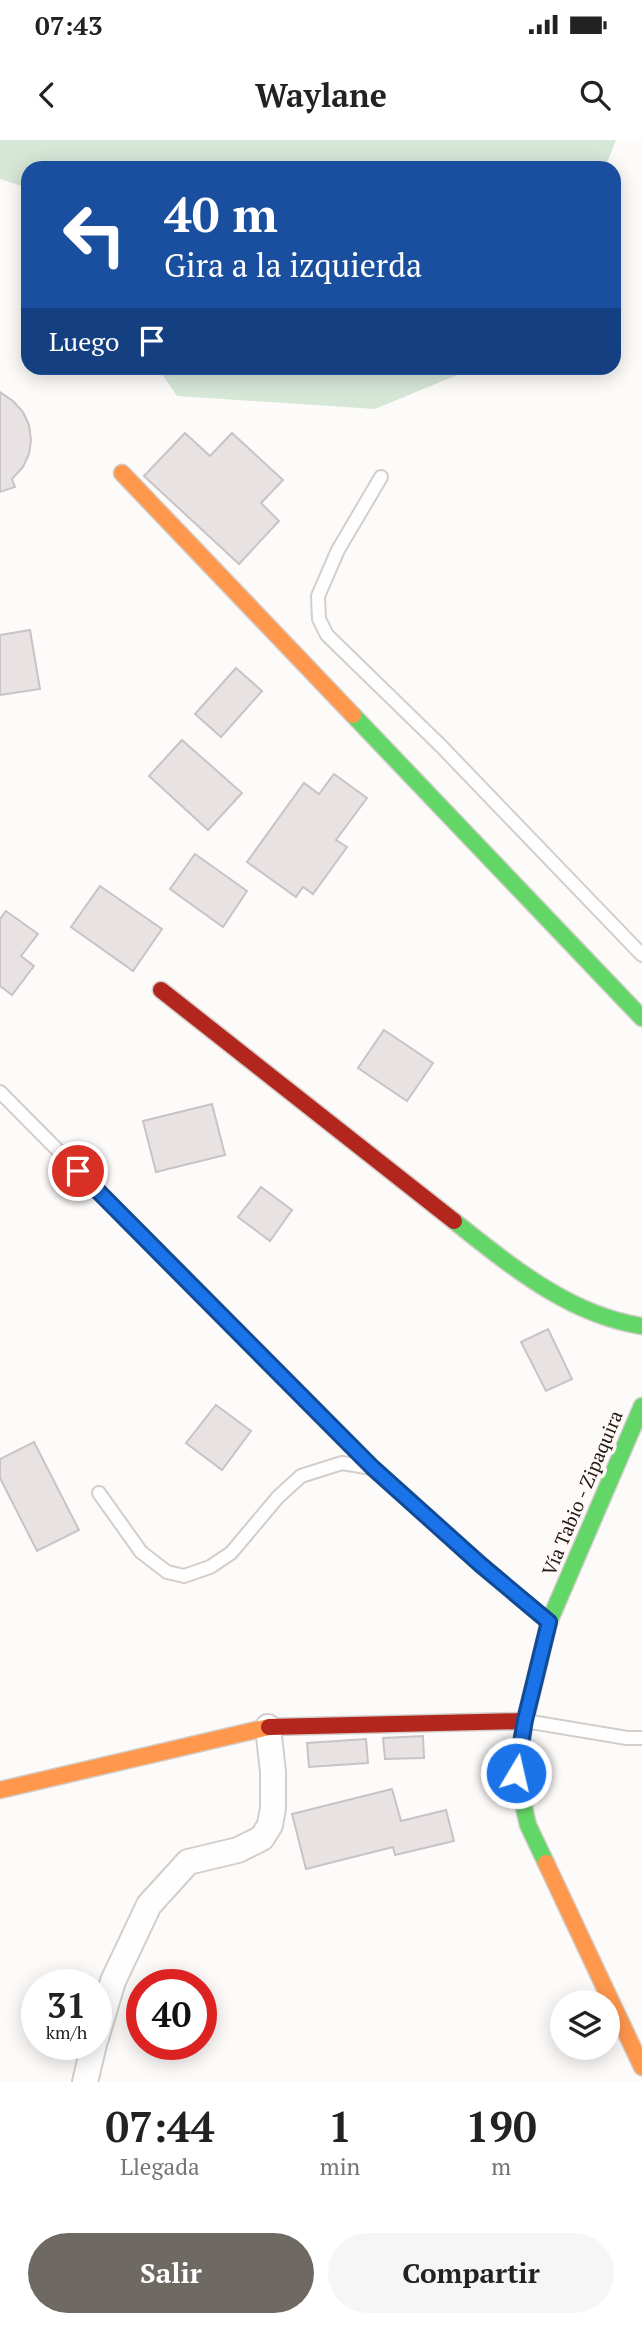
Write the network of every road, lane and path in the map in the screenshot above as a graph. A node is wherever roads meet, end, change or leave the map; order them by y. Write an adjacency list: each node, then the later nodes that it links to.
1 (122, 473): 5 (street)
2 (381, 477): 3 (lane)
3 (642, 955)
4 (161, 990): 7 (street)
5 (642, 1018)
6 (0, 1092): 9 (lane)
7 (642, 1326)
8 (642, 1406): 11 (street, Vía Tabio - Zipaquira)
9 (373, 1468): 10 (lane); 11 (lane)
10 (99, 1493)
11 (549, 1622): 12 (street, Vía Tabio - Zipaquira)
12 (525, 1720): 13 (street); 14 (lane); 18 (street, Vía Tabio - Zipaquira)
13 (268, 1727): 15 (street); 16 (street)
14 (642, 1738)
15 (0, 1790)
16 (112, 1984)
17 (90, 2060): 19 (street)
18 (642, 2067)
19 (85, 2082)

